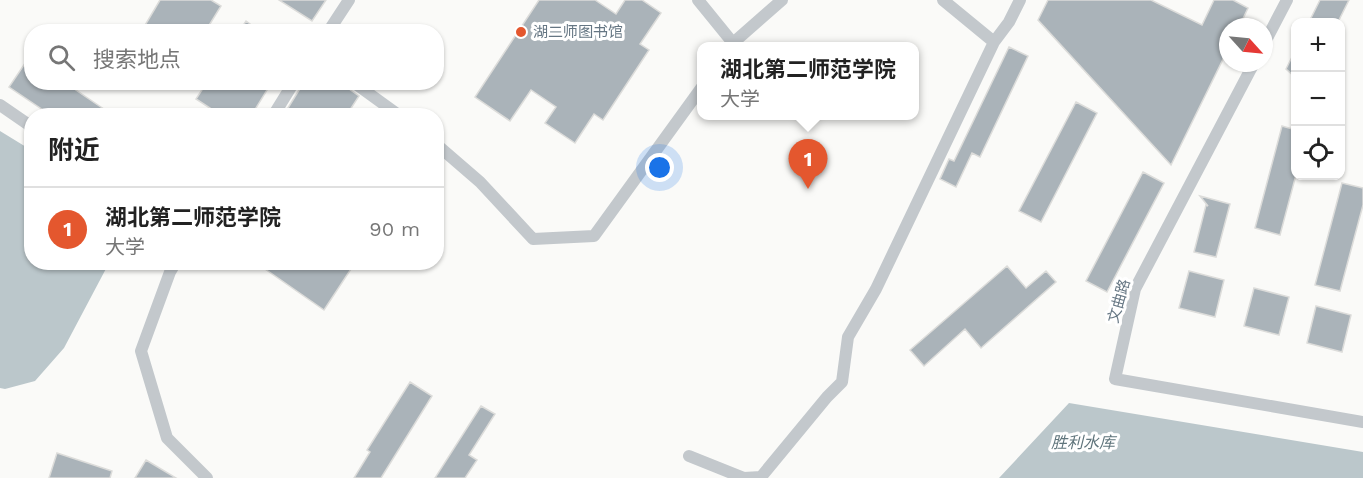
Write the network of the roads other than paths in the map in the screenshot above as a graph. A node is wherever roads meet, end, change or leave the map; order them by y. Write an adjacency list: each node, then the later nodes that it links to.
1 (349, 0): 7 (street)
2 (698, 0): 9 (street)
3 (782, 0): 10 (street)
4 (943, 0): 11 (street)
5 (1020, 0): 11 (street)
6 (1287, 0): 8 (street)
7 (333, 24)
8 (1273, 27)
9 (730, 42)
10 (735, 42)
11 (994, 42): 23 (street)
12 (1249, 72): 22 (street, 文曲路)
13 (289, 90): 17 (street)
14 (364, 90): 18 (street)
15 (697, 94): 20 (street)
16 (0, 105): 19 (street)
17 (278, 108)
18 (389, 108)
19 (24, 122)
20 (444, 151)
21 (171, 270): 24 (street)
22 (1363, 422)
23 (689, 456)
24 (207, 478)

